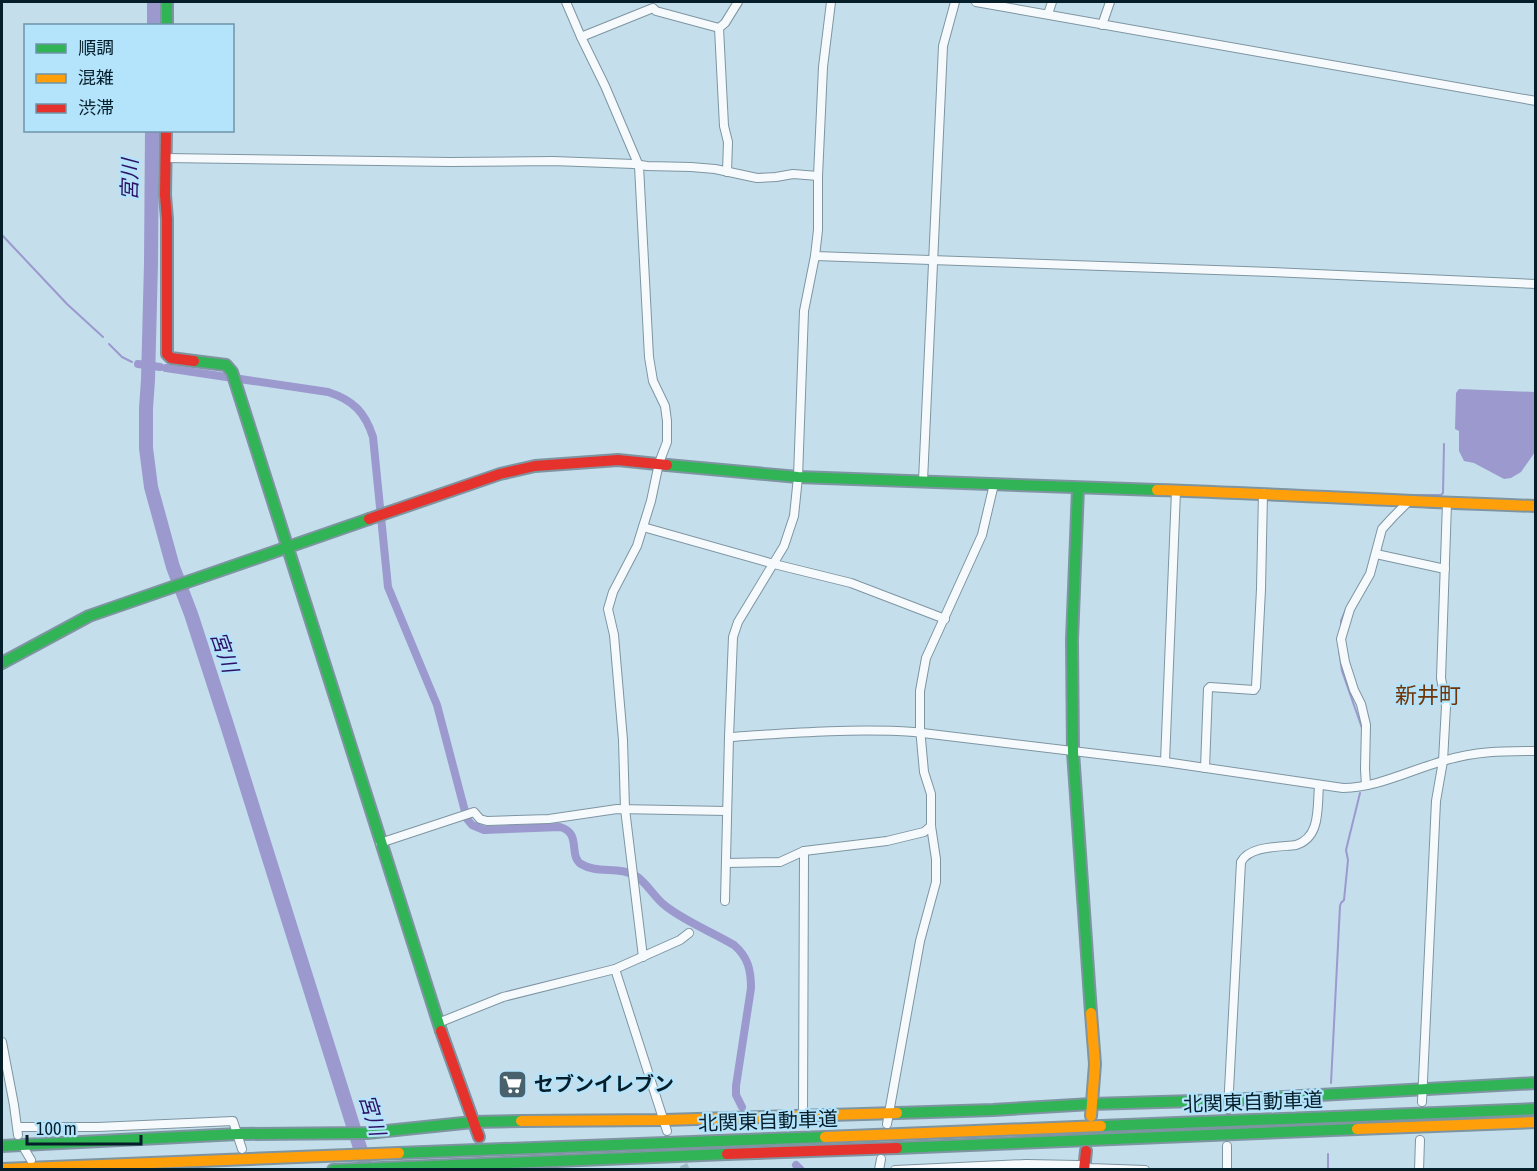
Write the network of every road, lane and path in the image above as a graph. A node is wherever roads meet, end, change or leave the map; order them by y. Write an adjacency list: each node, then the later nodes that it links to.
1 (167, 2): 11 (main road)
2 (566, 2): 14 (street)
3 (738, 2): 13 (street)
4 (831, 2): 20 (street)
5 (955, 2): 22 (street)
6 (976, 2): 10 (street)
7 (1052, 2): 10 (street)
8 (1110, 2): 12 (street)
9 (656, 5): 13 (street); 14 (street)
10 (1048, 14): 12 (street)
11 (167, 24)
12 (1102, 25): 15 (street)
13 (719, 28): 19 (street)
14 (581, 37): 18 (street)
15 (1536, 102)
16 (166, 132): 17 (main road)
17 (165, 158): 18 (street); 35 (main road)
18 (639, 166): 19 (street); 24 (street)
19 (727, 172): 20 (street)
20 (818, 176): 21 (street)
21 (815, 256): 22 (street); 25 (street)
22 (933, 261): 23 (street); 26 (street)
23 (1536, 284)
24 (659, 463): 25 (main road); 34 (street); 35 (main road)
25 (798, 477): 26 (main road); 37 (street)
26 (923, 481): 27 (main road)
27 (994, 484): 28 (main road); 39 (street)
28 (1078, 488): 29 (main road); 44 (main road)
29 (1176, 491): 30 (main road); 46 (street)
30 (1263, 493): 31 (main road); 47 (street)
31 (1409, 501): 32 (main road); 36 (street)
32 (1448, 503): 33 (main road); 38 (street)
33 (1536, 506)
34 (643, 527): 37 (street); 50 (street)
35 (287, 548): 40 (main road); 53 (main road)
36 (1376, 554): 38 (street); 48 (street)
37 (774, 564): 39 (street); 42 (street)
38 (1445, 569): 45 (street)
39 (945, 619): 41 (street)
40 (2, 663)
41 (921, 733): 42 (street); 44 (street); 52 (street)
42 (729, 737): 51 (street)
43 (1536, 751): 45 (street)
44 (1073, 752): 46 (street); 67 (main road)
45 (1443, 761): 48 (street); 63 (street)
46 (1165, 762): 47 (street)
47 (1204, 768): 49 (street)
48 (1366, 785): 49 (street)
49 (1319, 786): 65 (street)
50 (625, 809): 51 (street); 53 (street); 58 (street)
51 (727, 811): 55 (street)
52 (932, 826): 54 (street); 69 (street)
53 (380, 843): 60 (main road)
54 (804, 851): 55 (street); 68 (street)
55 (726, 863): 56 (street)
56 (725, 902)
57 (689, 933): 58 (street)
58 (643, 957): 59 (street)
59 (615, 969): 60 (street); 72 (street)
60 (438, 1023): 70 (main road)
61 (2, 1042): 73 (street)
62 (1536, 1083): 63 (main road)
63 (1423, 1088): 64 (street); 65 (main road)
64 (1422, 1102)
65 (1228, 1105): 67 (main road)
66 (1536, 1109): 82 (main road, 北関東自動車道)
67 (1091, 1110): 69 (main road)
68 (803, 1115): 69 (main road); 72 (main road)
69 (887, 1118)
70 (473, 1122): 72 (main road); 73 (main road); 74 (main road)
71 (1536, 1122): 85 (main road, 北関東自動車道)
72 (666, 1126)
73 (238, 1134): 76 (main road); 78 (street)
74 (479, 1137)
75 (1420, 1140): 91 (street)
76 (2, 1146)
77 (1227, 1146): 90 (street)
78 (242, 1149)
79 (25, 1150): 82 (street)
80 (1086, 1151): 83 (main road)
81 (881, 1159): 87 (street)
82 (27, 1164): 84 (main road, 北関東自動車道)
83 (1084, 1168): 88 (street); 89 (street)
84 (2, 1169)
85 (347, 1169): 86 (main road, 北関東自動車道)
86 (333, 1170)
87 (879, 1170)
88 (895, 1170)
89 (1145, 1170)
90 (1227, 1170)
91 (1419, 1170)

